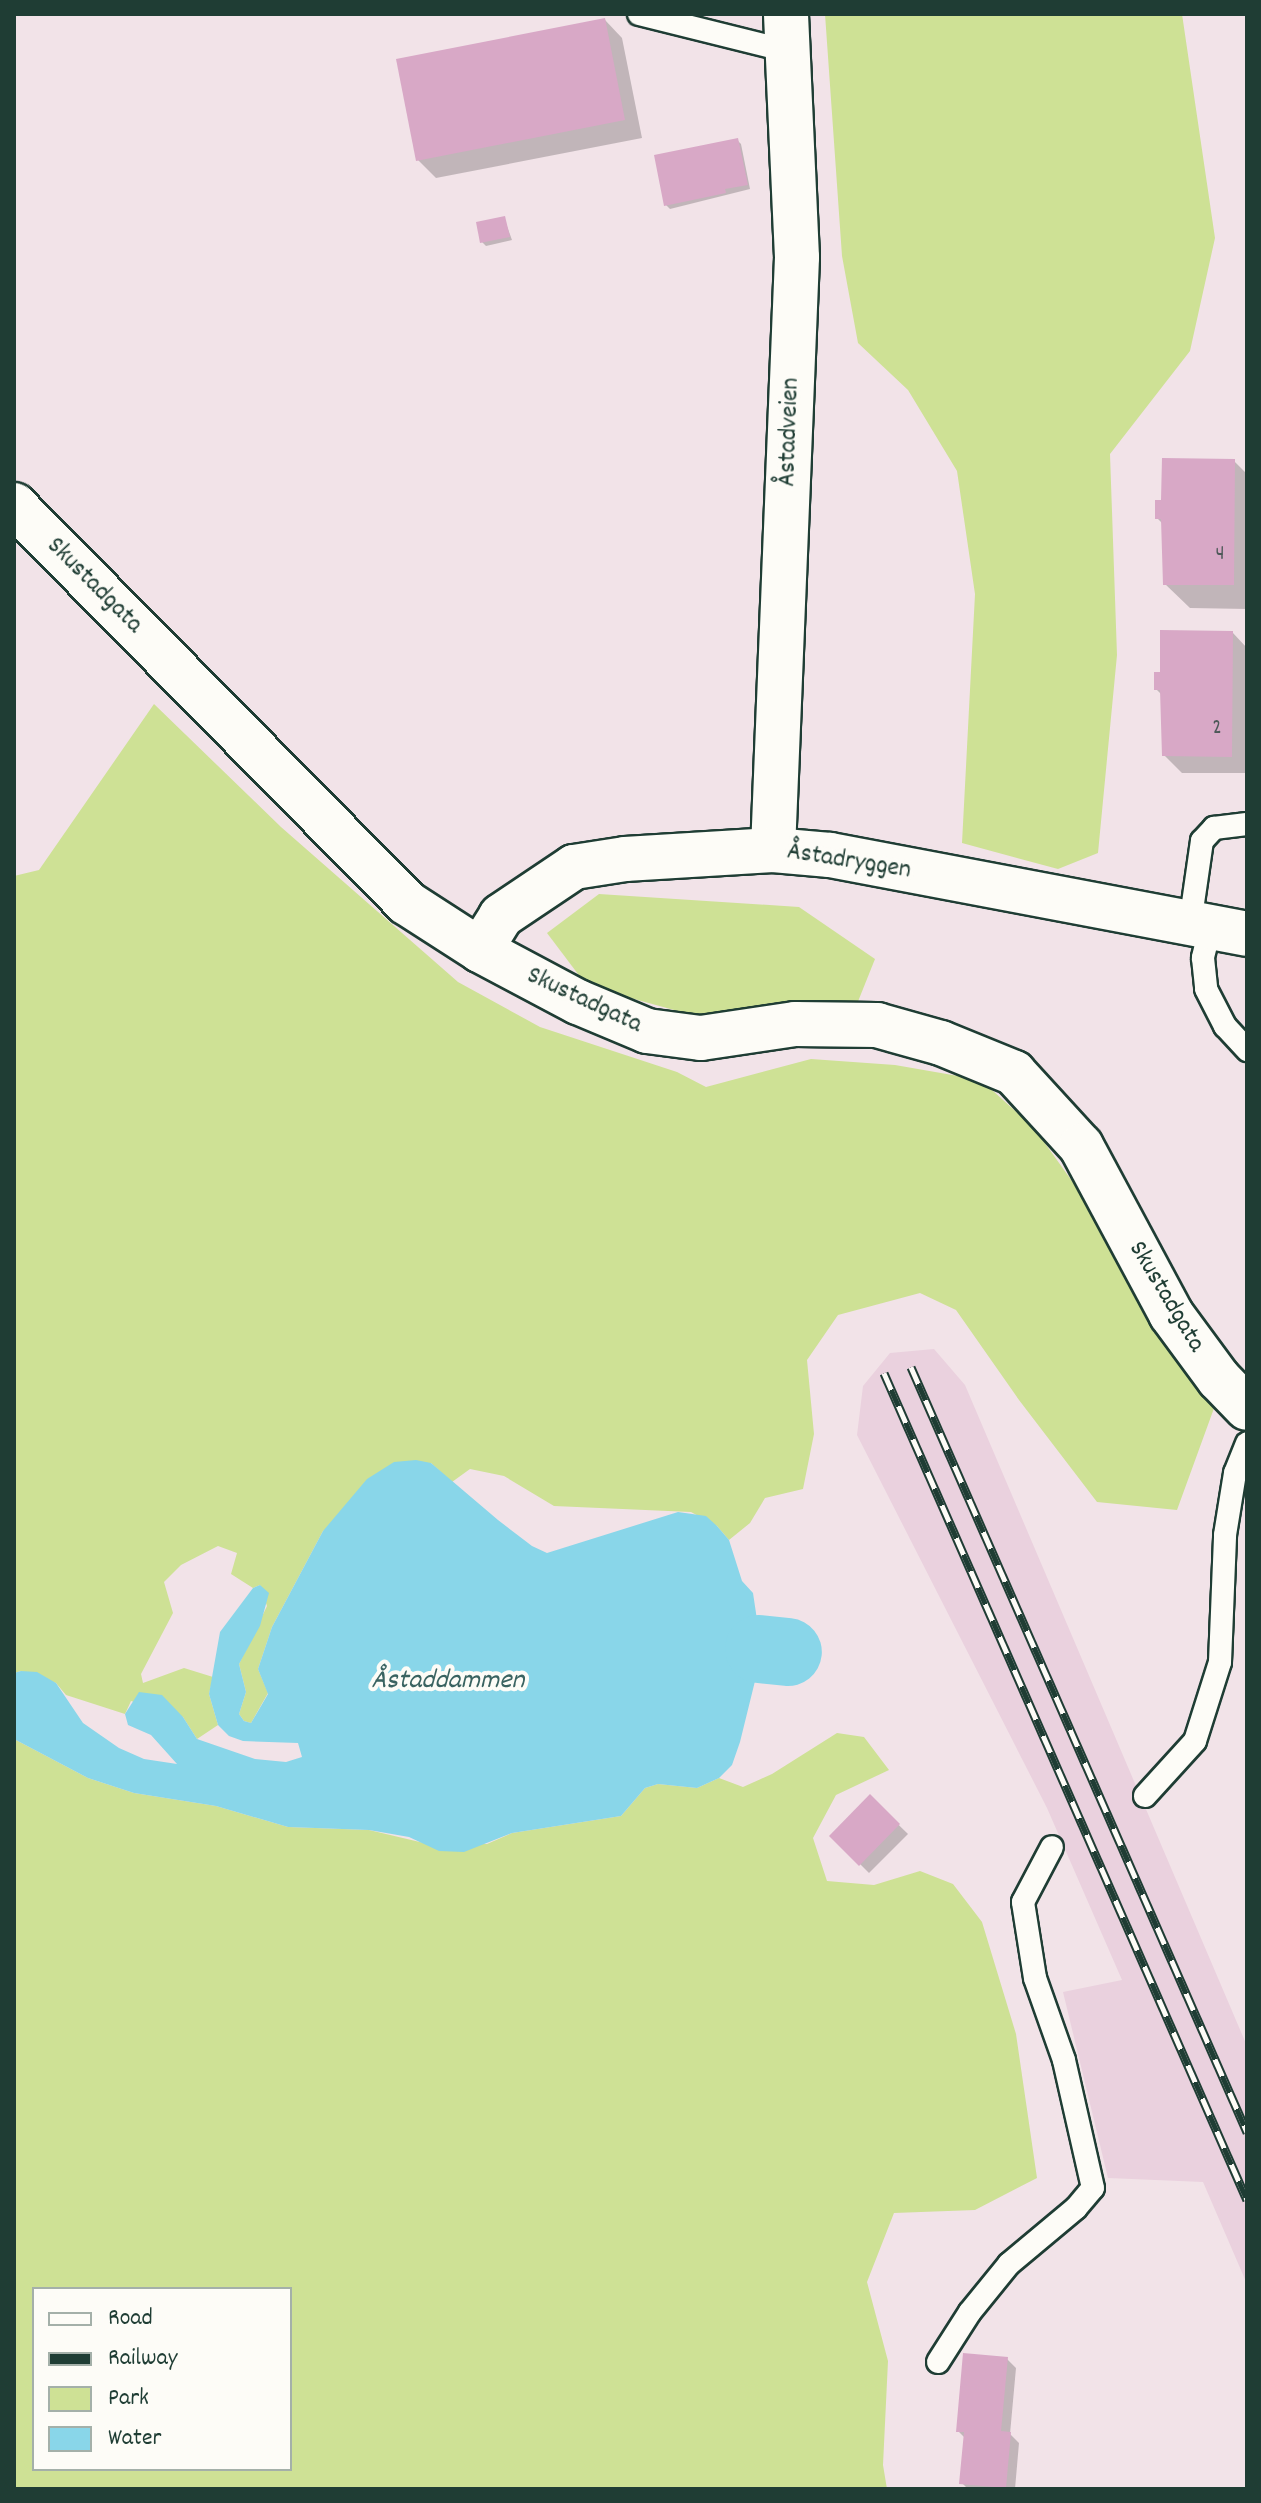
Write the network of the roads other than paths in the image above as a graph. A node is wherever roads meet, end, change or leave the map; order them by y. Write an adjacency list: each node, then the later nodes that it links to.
1 (639, 14): 2 (lane)
2 (787, 32): 5 (street, Åstadveien)
3 (14, 505): 7 (street, Skustadgata)
4 (1247, 824): 6 (lane)
5 (773, 850): 6 (street, Åstadryggen); 7 (street, Åstadryggen)
6 (1216, 929): 8 (lane)
7 (480, 950): 9 (street, Skustadgata)
8 (1247, 1050)
9 (1247, 1408)
10 (1247, 1443): 11 (lane)
11 (1145, 1796)
12 (1052, 1847): 13 (lane)
13 (938, 2362)

